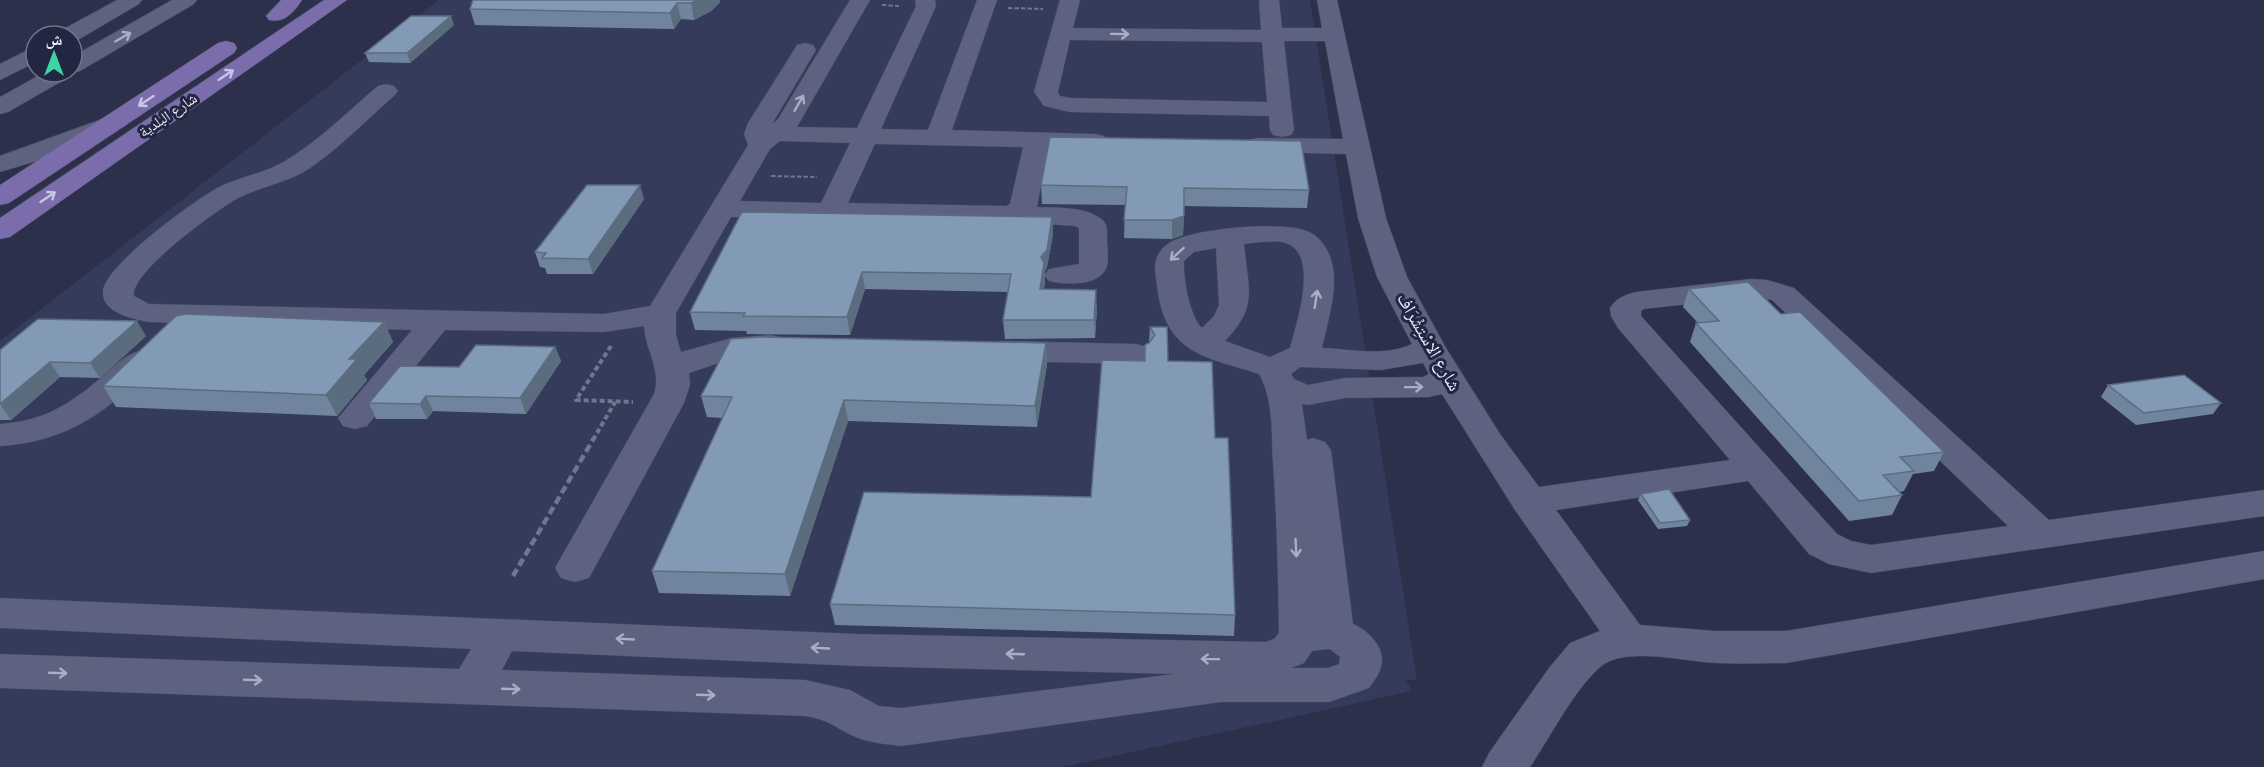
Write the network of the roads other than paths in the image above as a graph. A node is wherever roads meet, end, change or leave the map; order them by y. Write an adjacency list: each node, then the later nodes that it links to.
1 (132, 0): 13 (street)
2 (187, 0): 16 (street, one-way to 2)
3 (301, 0): 11 (main road, شارع البلدية)
4 (337, 0): 39 (main road, شارع البلدية, one-way to 4)
5 (836, 0): 26 (street)
6 (860, 0): 26 (street, one-way to 6)
7 (925, 0): 24 (street)
8 (987, 0): 25 (street)
9 (1070, 0): 15 (street)
10 (1269, 0): 14 (street)
11 (284, 8): 23 (main road, شارع البلدية, one-way to 23)
12 (1331, 21): 14 (street); 31 (street, شارع الاسْتِشْرَاف)
13 (84, 27)
14 (1272, 32): 15 (street, one-way to 14); 22 (street)
15 (1062, 34): 22 (street)
16 (84, 59)
17 (24, 60): 18 (street)
18 (0, 73)
19 (41, 84): 21 (street)
20 (386, 91): 43 (street)
21 (0, 107)
22 (1280, 109): 30 (street)
23 (116, 121): 32 (street); 35 (main road, شارع البلدية)
24 (866, 136): 25 (street); 26 (street); 34 (street)
25 (937, 138): 27 (street)
26 (768, 140): 36 (street)
27 (1037, 140): 28 (street); 38 (street)
28 (1119, 142)
29 (1236, 144): 30 (street)
30 (1283, 145): 31 (street)
31 (1358, 147): 47 (street, شارع الاسْتِشْرَاف)
32 (0, 164)
33 (879, 173): 34 (street)
34 (848, 174): 37 (street)
35 (3, 190)
36 (724, 208): 37 (street); 42 (street)
37 (831, 211): 38 (street)
38 (1011, 214): 41 (street)
39 (0, 231)
40 (1229, 238): 45 (street); 45 (street, one-way to 45); 51 (street, one-way to 40)
41 (1059, 275)
42 (661, 313): 44 (street); 50 (street)
43 (189, 314): 44 (street); 56 (street)
44 (436, 321): 55 (street)
45 (1204, 344): 51 (street)
46 (801, 345): 50 (street)
47 (1430, 348): 52 (street); 53 (street, شارع الاسْتِشْرَاف)
48 (968, 350): 49 (street)
49 (1136, 354)
50 (671, 368): 62 (street)
51 (1287, 370): 52 (street); 54 (street); 66 (street, one-way to 66)
52 (1373, 373): 53 (street, one-way to 53); 54 (street)
53 (1448, 377): 58 (street, شارع الاسْتِشْرَاف)
54 (1318, 394): 66 (street)
55 (355, 418)
56 (0, 435)
57 (1758, 468): 58 (street); 60 (street); 60 (street)
58 (1528, 501): 65 (street, شارع الاسْتِشْرَاف)
59 (2264, 503): 60 (street)
60 (2042, 535)
61 (2264, 565): 65 (street)
62 (575, 568)
63 (0, 613): 64 (street)
64 (501, 633): 66 (street, one-way to 64); 68 (street)
65 (1629, 641): 69 (street)
66 (1293, 653): 68 (street, one-way to 66)
67 (0, 670): 68 (street, one-way to 68)
68 (471, 688)
69 (1505, 767)

